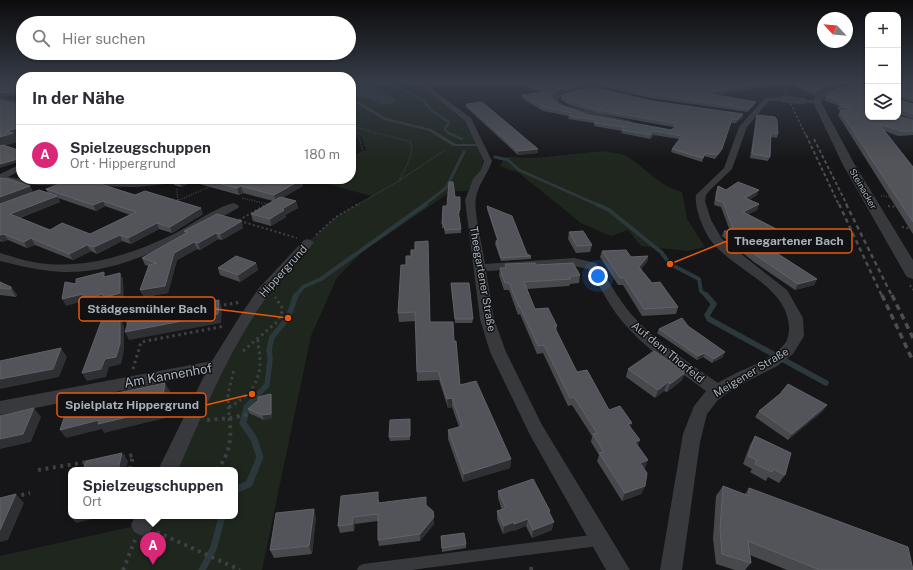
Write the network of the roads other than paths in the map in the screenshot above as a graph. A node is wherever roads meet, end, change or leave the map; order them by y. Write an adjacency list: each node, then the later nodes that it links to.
1 (370, 110): 7 (lane)
2 (455, 110): 7 (street, Theegartener Straße)
3 (576, 110): 6 (street)
4 (753, 110): 17 (street, Meigener Straße, bridge)
5 (821, 110): 15 (street, Steinacker)
6 (637, 125)
7 (480, 145): 14 (street, Theegartener Straße)
8 (16, 170): 9 (street)
9 (0, 178): 10 (street)
10 (16, 179)
11 (234, 206): 13 (street)
12 (308, 242): 16 (street, Hippergrund)
13 (0, 257)
14 (479, 268): 17 (street, Auf dem Thorfeld); 20 (street, Theegartener Straße)
15 (913, 274)
16 (219, 366): 18 (street, Am Kannenhof); 19 (street, Hippergrund)
17 (716, 390): 23 (street, Meigener Straße)
18 (0, 408)
19 (169, 467)
20 (600, 540): 21 (lane); 22 (street, Theegartener Straße)
21 (363, 570)
22 (619, 570)
23 (671, 570)

